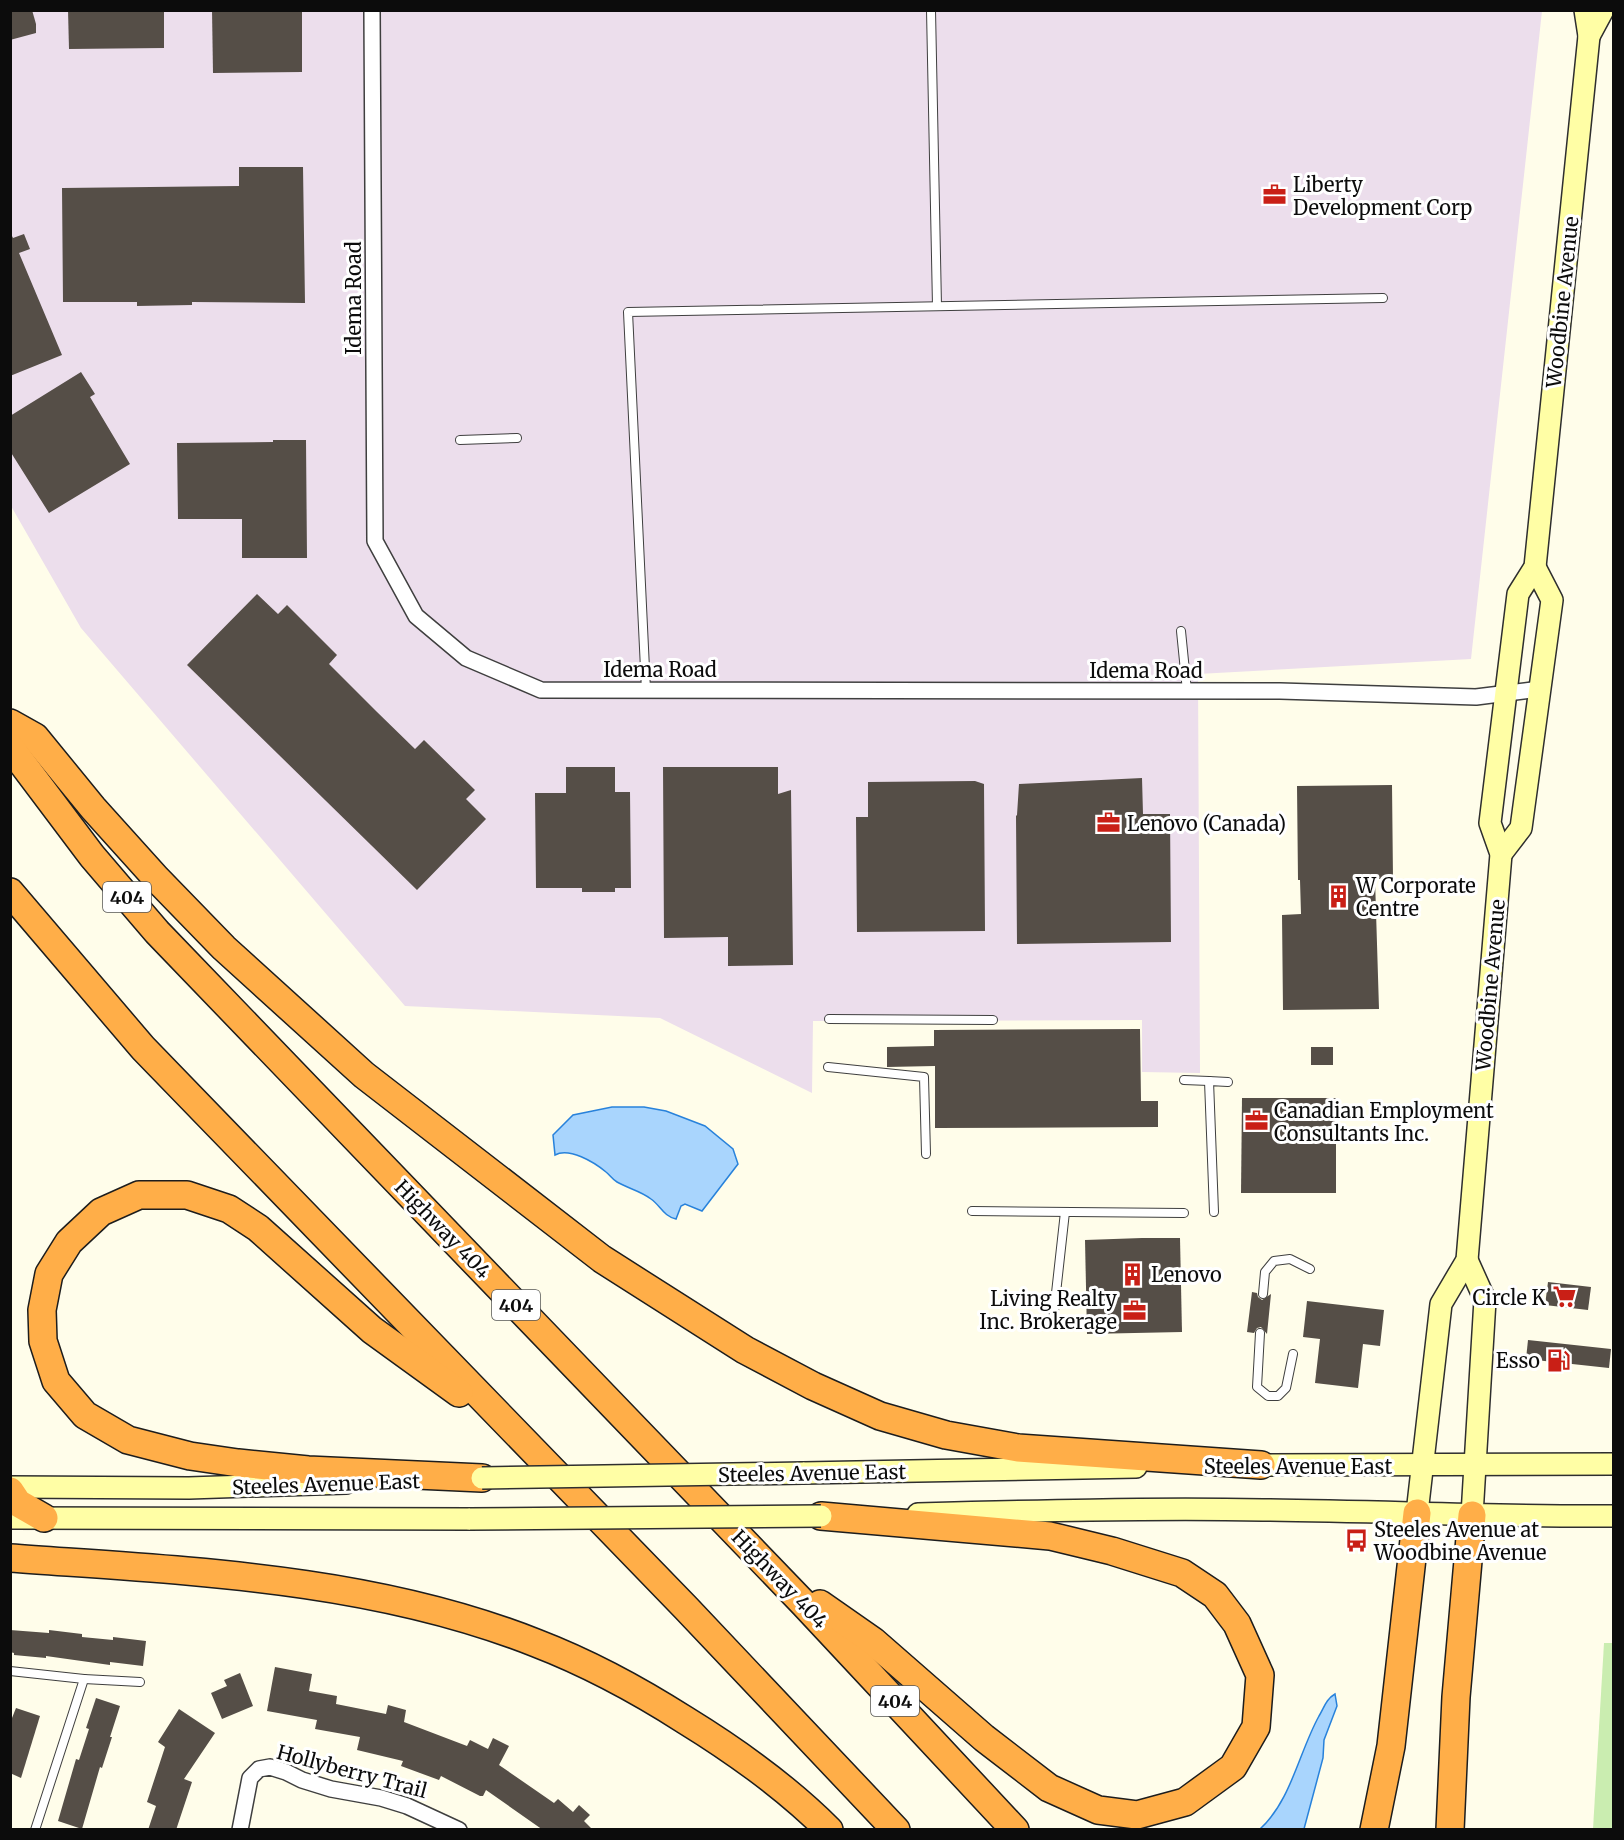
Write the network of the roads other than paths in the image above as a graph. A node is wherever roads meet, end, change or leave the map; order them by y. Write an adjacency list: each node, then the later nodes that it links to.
1 (372, 10): 13 (street, Idema Road)
2 (931, 10): 7 (lane)
3 (1584, 10): 5 (main road, Woodbine Avenue)
4 (1603, 10): 5 (main road, Woodbine Avenue)
5 (1589, 36): 10 (main road, Woodbine Avenue)
6 (1383, 298): 7 (lane)
7 (937, 306): 13 (lane)
8 (517, 438): 9 (lane)
9 (460, 440)
10 (1535, 567): 12 (main road); 15 (main road, Woodbine Avenue)
11 (1181, 631): 14 (lane)
12 (1540, 689): 15 (street, Idema Road); 18 (main road)
13 (646, 690): 14 (street, Idema Road)
14 (1187, 691): 15 (street, Idema Road)
15 (1505, 693): 18 (main road, Woodbine Avenue)
16 (10, 723): 39 (highway)
17 (10, 747): 51 (highway, Highway 404 / 404)
18 (1501, 854): 31 (main road, Woodbine Avenue)
19 (10, 892): 37 (highway)
20 (829, 1019): 21 (lane)
21 (993, 1020)
22 (828, 1067): 26 (lane)
23 (1184, 1080): 24 (lane)
24 (1209, 1081): 25 (lane); 29 (lane)
25 (1228, 1082)
26 (926, 1154)
27 (972, 1211): 28 (lane)
28 (1065, 1212): 30 (lane); 34 (lane)
29 (1214, 1212)
30 (1184, 1214)
31 (1467, 1260): 40 (main road, Woodbine Avenue); 41 (main road, Woodbine Avenue)
32 (1310, 1269): 33 (lane)
33 (1263, 1294)
34 (1053, 1320)
35 (1260, 1333): 36 (lane)
36 (1293, 1354)
37 (519, 1436): 42 (highway); 59 (highway)
38 (1614, 1464): 41 (main road, Steeles Avenue East)
39 (1261, 1465): 40 (main road, Steeles Avenue East); 42 (main road, Steeles Avenue East, bridge)
40 (1422, 1465): 41 (main road, Steeles Avenue East); 44 (main road, Woodbine Avenue)
41 (1474, 1465): 45 (main road, Woodbine Avenue)
42 (482, 1478): 43 (main road, Steeles Avenue East)
43 (10, 1489): 49 (highway)
44 (1418, 1513): 45 (main road, Steeles Avenue East); 47 (main road, Steeles Avenue East); 61 (highway)
45 (1472, 1515): 46 (main road, Steeles Avenue East); 62 (highway)
46 (1614, 1515)
47 (821, 1516): 49 (main road, Steeles Avenue East, bridge); 51 (highway)
48 (10, 1518): 49 (main road, Steeles Avenue East)
49 (44, 1518)
50 (10, 1558): 58 (highway)
51 (775, 1573): 60 (highway, Highway 404 / 404)
52 (10, 1671): 53 (lane)
53 (84, 1679): 54 (lane); 55 (lane)
54 (140, 1682)
55 (34, 1830)
56 (240, 1830): 57 (street, Hollyberry Trail)
57 (459, 1830)
58 (829, 1830)
59 (896, 1830)
60 (1015, 1830)
61 (1374, 1830)
62 (1450, 1830)

